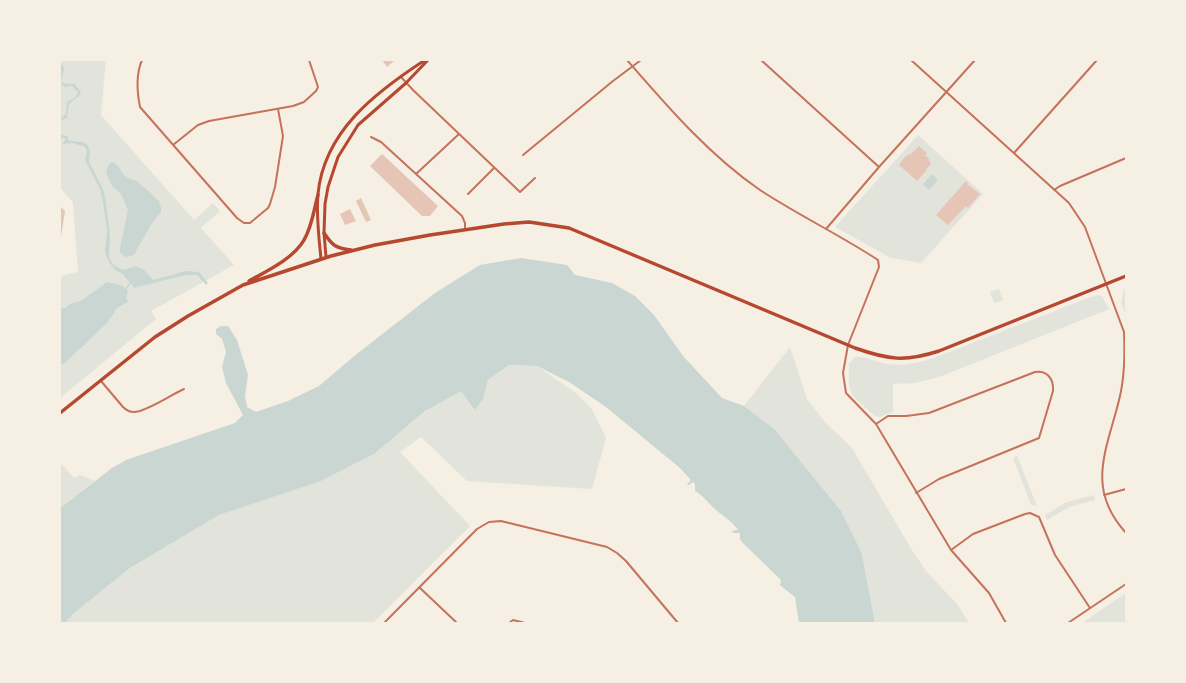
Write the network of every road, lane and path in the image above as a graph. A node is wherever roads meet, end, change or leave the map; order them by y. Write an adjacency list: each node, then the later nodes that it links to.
1 (142, 60): 17 (street)
2 (309, 60): 14 (street)
3 (426, 60): 11 (main road); 12 (main road)
4 (627, 60): 10 (street)
5 (641, 60): 10 (street)
6 (761, 60): 23 (street)
7 (910, 60): 13 (street)
8 (975, 60): 13 (street)
9 (1097, 60): 19 (street)
10 (632, 66): 20 (street); 30 (street)
11 (400, 76): 12 (street); 18 (main road)
12 (406, 83): 15 (street); 21 (main road)
13 (946, 93): 19 (street); 23 (street)
14 (278, 109): 17 (street); 17 (street)
15 (459, 134): 24 (street); 25 (street)
16 (371, 137): 25 (street)
17 (173, 145)
18 (330, 153): 21 (main road); 29 (main road)
19 (1014, 153): 27 (street)
20 (523, 155)
21 (338, 157): 32 (main road)
22 (1126, 158): 27 (street)
23 (879, 167): 30 (street)
24 (494, 168): 26 (street); 28 (street)
25 (416, 174): 31 (street)
26 (535, 178)
27 (1054, 190): 37 (street)
28 (468, 194)
29 (318, 195): 35 (main road); 38 (main road)
30 (826, 229): 39 (street)
31 (465, 230): 33 (main road); 39 (main road)
32 (324, 233): 33 (main road); 34 (main road)
33 (354, 250): 34 (main road)
34 (326, 257): 35 (main road)
35 (321, 259): 38 (main road)
36 (1126, 276): 37 (main road)
37 (1106, 283): 39 (main road); 46 (street)
38 (243, 285): 40 (main road)
39 (848, 345): 43 (street)
40 (100, 380): 41 (street); 42 (main road)
41 (184, 389)
42 (60, 413)
43 (876, 424): 45 (street); 45 (street)
44 (1126, 489): 46 (street)
45 (916, 493): 48 (street)
46 (1104, 494): 47 (street)
47 (1126, 533)
48 (951, 550): 51 (street); 57 (street)
49 (1126, 584): 51 (street)
50 (420, 588): 52 (street); 53 (street); 56 (street)
51 (1090, 608): 58 (street)
52 (384, 623)
53 (457, 623)
54 (509, 623): 55 (street)
55 (525, 623)
56 (678, 623)
57 (1006, 623)
58 (1068, 623)

